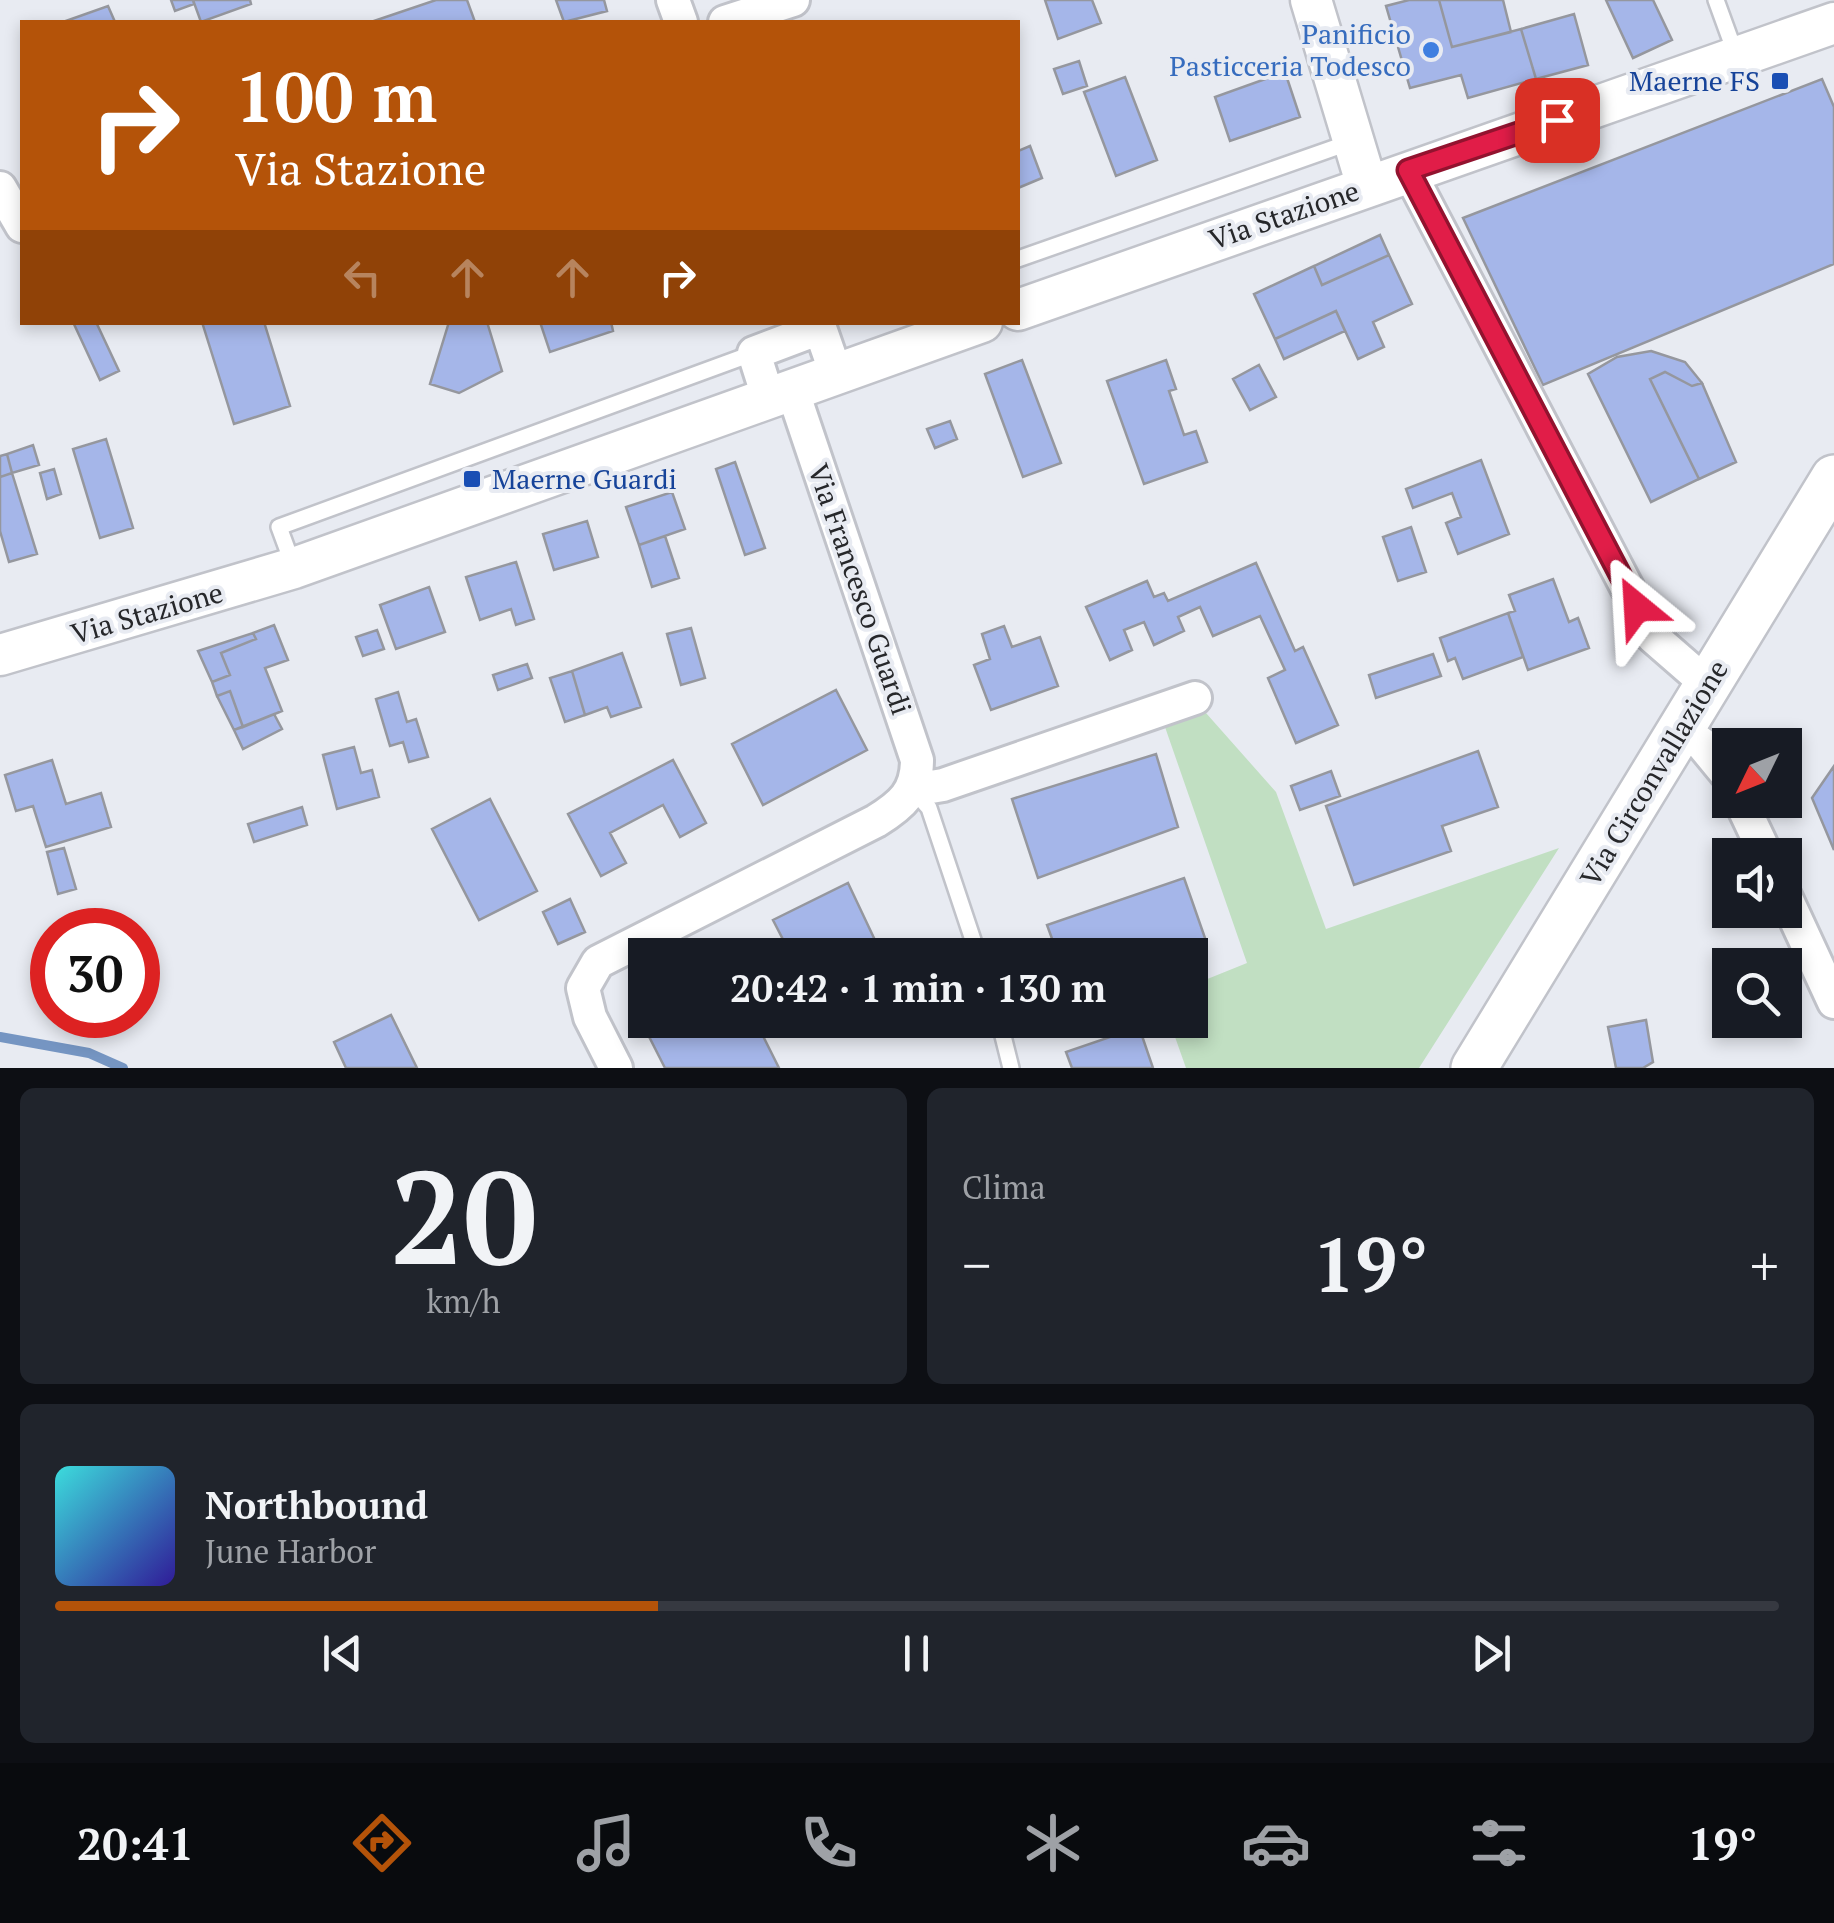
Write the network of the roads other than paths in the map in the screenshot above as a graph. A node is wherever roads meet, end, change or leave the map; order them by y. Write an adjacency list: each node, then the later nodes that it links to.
1 (794, 0): 4 (street)
2 (1311, 0): 7 (street)
3 (1716, 0): 6 (lane)
4 (732, 20)
5 (1834, 22): 6 (street, Via Stazione)
6 (1737, 58): 8 (street, Via Stazione)
7 (1351, 142): 9 (street); 12 (lane, Via Stazione)
8 (1408, 170): 9 (street, Via Stazione); 22 (street)
9 (1366, 186): 13 (street, Via Stazione)
10 (0, 188): 11 (street)
11 (12, 224)
12 (1020, 258)
13 (1020, 309)
14 (974, 325): 17 (street, Via Stazione)
15 (809, 328): 16 (street); 17 (street)
16 (754, 353): 18 (street, Via Francesco Guardi); 20 (lane)
17 (836, 374): 18 (street, Via Stazione)
18 (780, 393): 20 (street, Via Stazione); 26 (street, Via Francesco Guardi)
19 (1834, 478): 22 (main road, Via Circonvallazione)
20 (294, 568): 21 (street, Via Stazione)
21 (0, 655)
22 (1708, 684): 24 (main road, Via Circonvallazione)
23 (1196, 698): 26 (street)
24 (1680, 729): 25 (street); 33 (main road, Via Circonvallazione)
25 (1712, 756)
26 (913, 790): 28 (lane); 31 (street)
27 (1800, 928): 29 (street)
28 (972, 938)
29 (1834, 1002)
30 (1004, 1038): 32 (lane)
31 (616, 1068)
32 (1011, 1068)
33 (1474, 1068)

